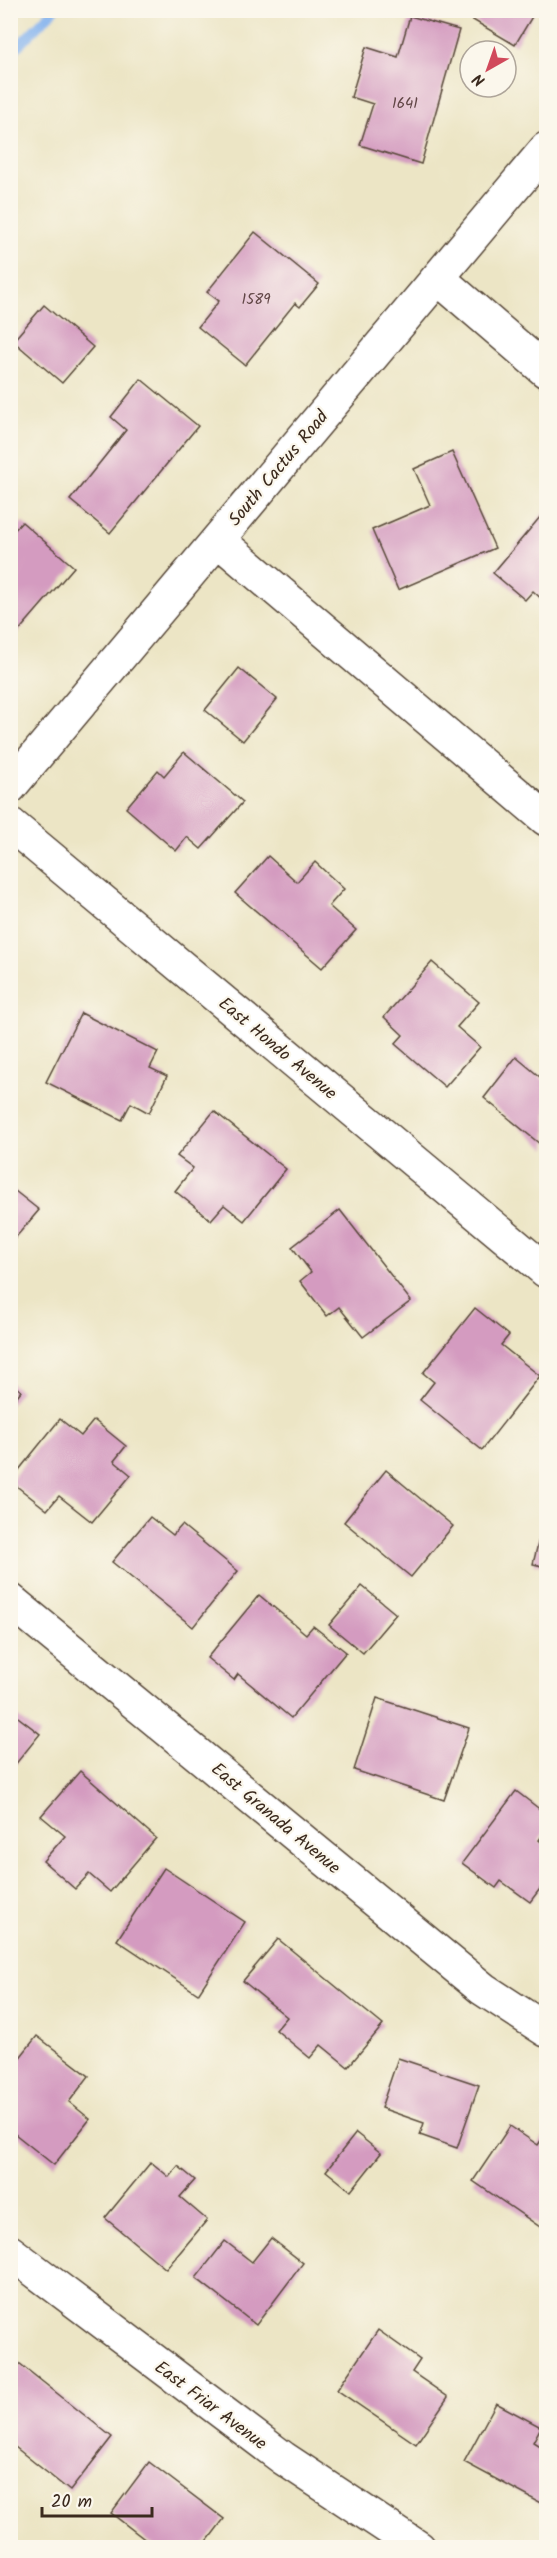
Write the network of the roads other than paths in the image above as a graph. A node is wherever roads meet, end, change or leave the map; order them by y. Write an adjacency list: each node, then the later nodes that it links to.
1 (546, 149): 2 (street, South Cactus Road)
2 (438, 278): 3 (street); 4 (street, South Cactus Road)
3 (546, 371)
4 (218, 540): 5 (street, South Cactus Road); 6 (street)
5 (10, 787)
6 (546, 819)
7 (10, 824): 8 (street, East Hondo Avenue)
8 (546, 1271)
9 (10, 1600): 10 (street, East Granada Avenue)
10 (546, 2030)
11 (10, 2252): 12 (street, East Friar Avenue)
12 (419, 2547)

